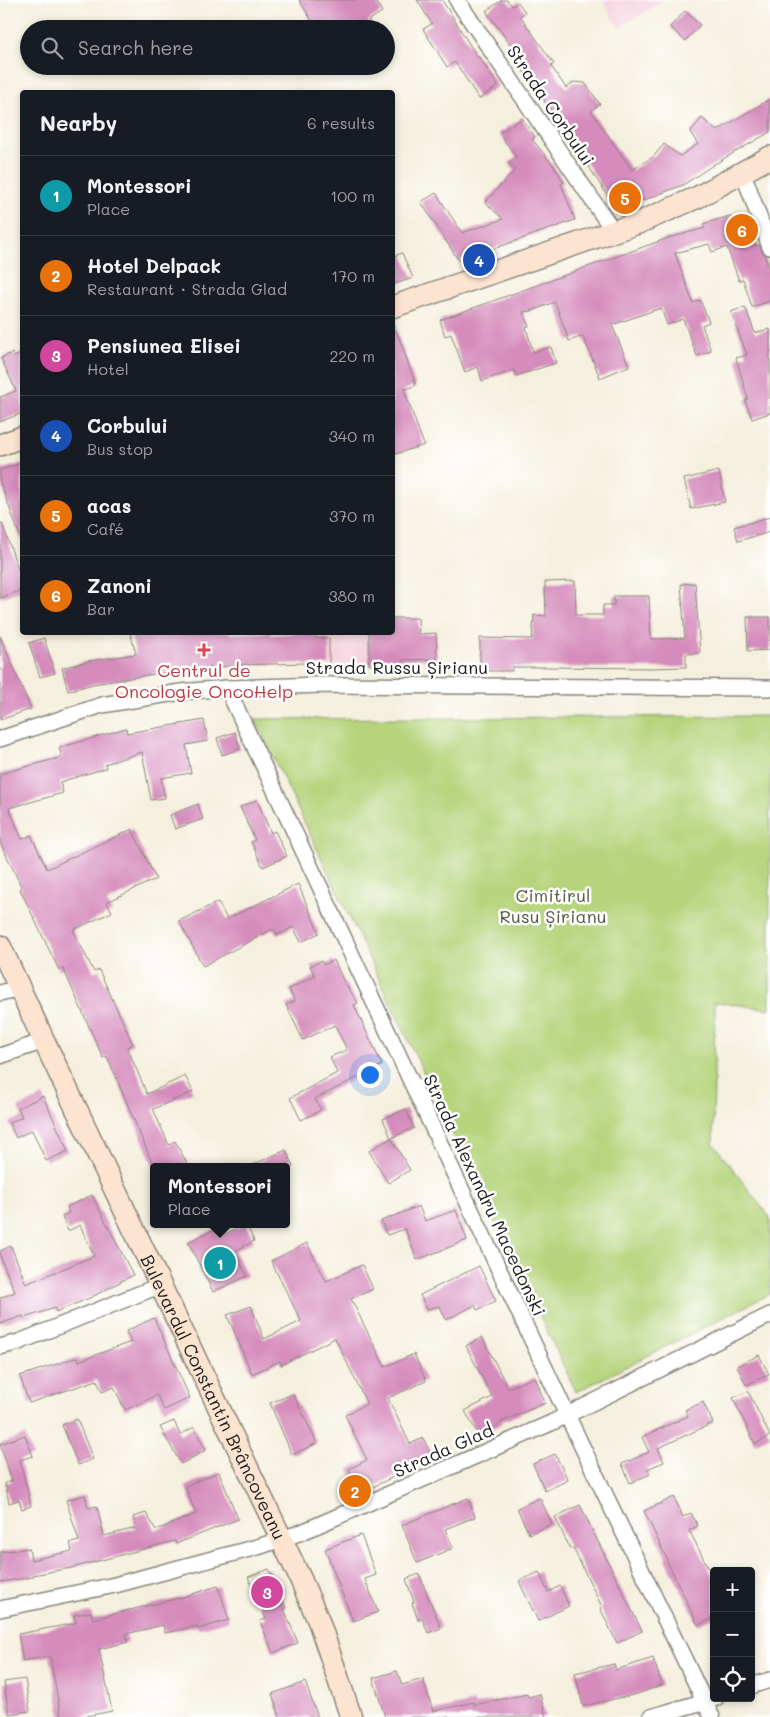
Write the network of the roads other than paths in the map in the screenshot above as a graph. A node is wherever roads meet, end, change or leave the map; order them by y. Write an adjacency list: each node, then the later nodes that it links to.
1 (456, 0): 4 (street, Strada Corbului)
2 (770, 157): 3 (main road)
3 (743, 173): 4 (main road); 5 (street)
4 (614, 232): 6 (main road)
5 (770, 247)
6 (395, 307)
7 (20, 438): 8 (main road)
8 (0, 445)
9 (227, 688): 10 (street, Strada Russu Șirianu); 11 (street, Strada Russu Șirianu); 19 (street, Strada Alexandru Macedonski)
10 (770, 688)
11 (0, 739)
12 (0, 946): 13 (main road, Bulevardul Constantin Brâncoveanu)
13 (10, 990): 14 (main road, Bulevardul Constantin Brâncoveanu)
14 (44, 1040): 15 (street); 16 (main road, Bulevardul Constantin Brâncoveanu)
15 (0, 1056)
16 (161, 1285): 18 (street); 20 (main road, Bulevardul Constantin Brâncoveanu)
17 (770, 1315): 19 (street, Strada Glad)
18 (0, 1348)
19 (567, 1415): 20 (street, Strada Glad); 24 (street, Strada Alexandru Macedonski)
20 (282, 1539): 21 (street, Strada Glad); 26 (main road, Bulevardul Constantin Brâncoveanu)
21 (0, 1609)
22 (770, 1680): 23 (street)
23 (755, 1685)
24 (710, 1700): 27 (street)
25 (710, 1702): 28 (street, Strada Alexandru Macedonski)
26 (351, 1717)
27 (651, 1717)
28 (712, 1717)

